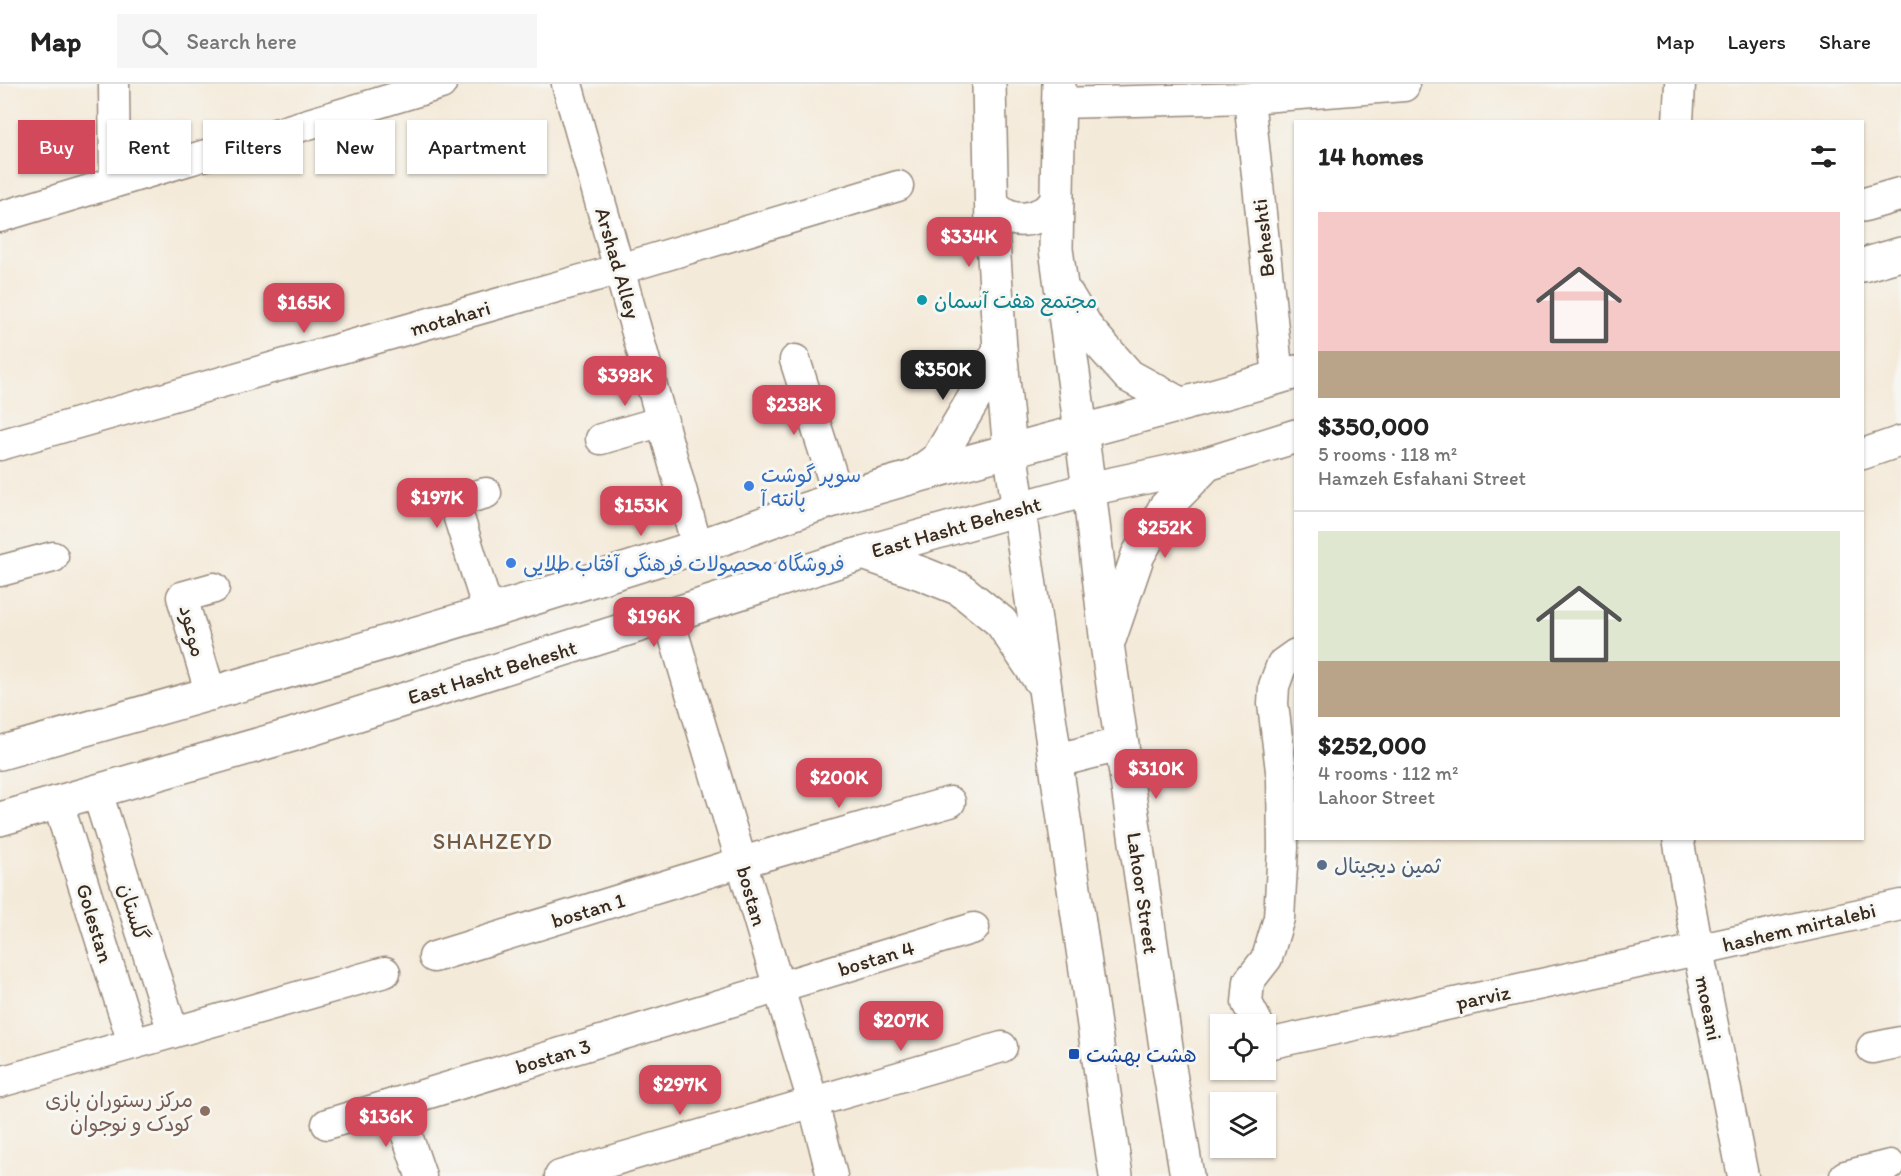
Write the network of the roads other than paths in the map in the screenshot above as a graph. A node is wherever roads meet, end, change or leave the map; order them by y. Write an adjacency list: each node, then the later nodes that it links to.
1 (114, 84): 11 (street)
2 (441, 84): 8 (street)
3 (567, 84): 20 (street, Arshad Alley)
4 (990, 84): 15 (main road)
5 (1680, 84): 10 (street)
6 (1404, 86): 9 (street)
7 (1059, 94): 9 (street); 14 (main road, Lahoor Street)
8 (357, 96): 11 (street)
9 (1249, 98): 24 (street, Beheshti)
10 (1678, 120)
11 (115, 181): 17 (street)
12 (898, 186): 20 (street, motahari)
13 (1901, 194): 16 (main road)
14 (1057, 202): 15 (main road); 21 (main road, Lahoor Street)
15 (992, 204): 22 (main road)
16 (1864, 205)
17 (0, 217)
18 (1901, 254): 19 (main road)
19 (1864, 265)
20 (620, 269): 26 (street, Arshad Alley); 31 (street, motahari)
21 (1061, 286): 25 (main road); 27 (main road, Lahoor Street)
22 (1000, 349): 32 (main road); 35 (main road)
23 (795, 360): 38 (street)
24 (1287, 375): 25 (main road)
25 (1180, 404): 27 (main road)
26 (663, 420): 29 (street); 40 (street, Arshad Alley)
27 (1080, 431): 32 (main road); 36 (main road, Lahoor Street)
28 (1294, 437): 34 (main road, East Hasht Behesht)
29 (601, 439)
30 (1901, 441): 33 (street)
31 (0, 445)
32 (1010, 449): 35 (main road); 39 (main road)
33 (1864, 454)
34 (1207, 464): 36 (main road, East Hasht Behesht); 47 (main road)
35 (914, 476): 38 (main road)
36 (1089, 489): 39 (main road, East Hasht Behesht); 47 (main road, Lahoor Street)
37 (486, 493): 45 (street)
38 (840, 498): 40 (main road)
39 (1019, 510): 41 (main road, East Hasht Behesht); 49 (main road)
40 (697, 546): 45 (main road)
41 (863, 553): 46 (main road, East Hasht Behesht); 49 (main road)
42 (53, 557): 43 (street)
43 (0, 571)
44 (214, 588): 50 (street, موعود)
45 (488, 610): 50 (main road)
46 (668, 616): 54 (main road, East Hasht Behesht); 59 (street, bostan)
47 (1107, 644): 51 (main road, Lahoor Street)
48 (1294, 655): 68 (street)
49 (1044, 685): 53 (main road)
50 (211, 694): 52 (main road)
51 (1122, 744): 53 (main road); 82 (main road, Lahoor Street)
52 (0, 753)
53 (1055, 761): 81 (main road)
54 (97, 792): 56 (main road, East Hasht Behesht); 62 (street, گلستان)
55 (950, 802): 59 (street, bostan 1)
56 (57, 803): 57 (main road, East Hasht Behesht); 64 (street, Golestan)
57 (0, 819)
58 (1678, 840): 63 (street, moeani)
59 (742, 862): 65 (street, bostan 1); 67 (street, bostan)
60 (1901, 905): 63 (street, hashem mirtalebi)
61 (974, 928): 67 (street, bostan 4)
62 (143, 941): 64 (street); 69 (street, گلستان)
63 (1698, 950): 70 (street, parviz); 83 (street, moeani)
64 (104, 953): 71 (street, Golestan)
65 (434, 957)
66 (385, 972): 69 (street)
67 (778, 988): 74 (street, bostan 3); 75 (street, bostan)
68 (1253, 1014)
69 (173, 1032): 71 (street)
70 (1276, 1034)
71 (133, 1043): 73 (street)
72 (1002, 1047): 75 (street)
73 (0, 1082)
74 (406, 1100): 76 (street, bostan 3); 78 (street)
75 (813, 1102): 79 (street); 80 (street, bostan)
76 (327, 1124)
77 (1890, 1165): 84 (street)
78 (421, 1176)
79 (560, 1176)
80 (832, 1176)
81 (1116, 1176)
82 (1187, 1176)
83 (1743, 1176)
84 (1845, 1176)

